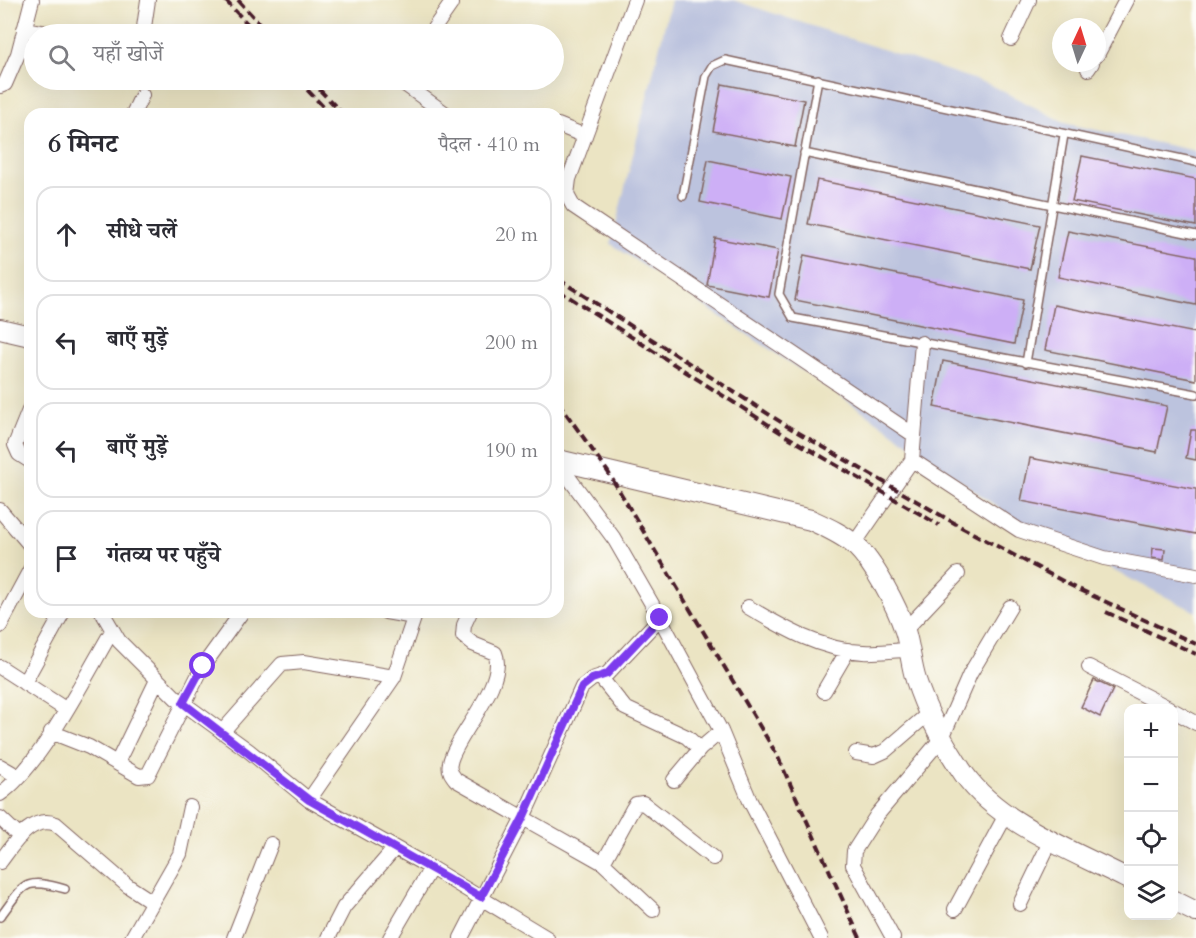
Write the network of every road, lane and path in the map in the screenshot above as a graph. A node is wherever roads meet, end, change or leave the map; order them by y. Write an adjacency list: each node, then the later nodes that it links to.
1 (32, 0): 7 (street)
2 (148, 0): 8 (street)
3 (635, 0): 21 (street)
4 (1029, 0): 12 (street)
5 (1126, 0): 11 (street)
6 (452, 1): 9 (street)
7 (25, 24)
8 (144, 24)
9 (437, 24)
10 (24, 29): 14 (street)
11 (1106, 38)
12 (1011, 39)
13 (818, 79): 20 (lane); 22 (lane); 26 (lane)
14 (0, 86)
15 (413, 90): 18 (street)
16 (142, 95): 17 (street)
17 (136, 108)
18 (438, 108)
19 (564, 127): 21 (street)
20 (1064, 135): 23 (lane); 27 (lane)
21 (585, 136): 24 (street)
22 (804, 153): 27 (lane); 31 (lane)
23 (1196, 162)
24 (564, 189)
25 (564, 195): 35 (street)
26 (683, 196)
27 (1054, 205): 28 (lane); 32 (lane)
28 (1196, 235)
29 (0, 328): 30 (street)
30 (24, 334)
31 (922, 343): 32 (lane); 35 (street)
32 (1026, 363): 33 (lane)
33 (1196, 394)
34 (24, 423): 36 (street)
35 (914, 435): 37 (street)
36 (24, 457)
37 (912, 460): 42 (street); 44 (street)
38 (564, 462): 42 (street)
39 (564, 469): 53 (street)
40 (0, 510): 41 (street)
41 (24, 538)
42 (854, 544): 56 (street)
43 (958, 574): 56 (street)
44 (1196, 575)
45 (24, 581): 54 (street)
46 (748, 607): 57 (street)
47 (1010, 607): 74 (street)
48 (60, 618): 63 (street)
49 (105, 618): 55 (street)
50 (233, 618): 65 (street)
51 (414, 618): 60 (street)
52 (467, 618): 86 (street)
53 (660, 618): 61 (street); 71 (street)
54 (0, 626)
55 (112, 631): 62 (street); 67 (street)
56 (907, 640): 57 (street); 68 (street)
57 (848, 650): 64 (street)
58 (0, 667): 63 (street)
59 (1089, 667): 66 (street)
60 (394, 677): 73 (street); 82 (street)
61 (601, 678): 75 (street); 86 (street)
62 (157, 680): 65 (street); 77 (street)
63 (24, 683): 67 (street)
64 (824, 691)
65 (183, 703): 73 (street); 77 (street)
66 (1162, 704)
67 (65, 709): 72 (street)
68 (928, 714): 74 (street); 76 (street)
69 (1178, 714): 70 (street)
70 (1196, 723)
71 (721, 731): 75 (street); 111 (street)
72 (51, 732): 77 (street); 79 (street)
73 (222, 732): 82 (street)
74 (942, 738): 84 (street); 112 (street)
75 (700, 749): 80 (street)
76 (856, 753)
77 (117, 763)
78 (0, 766): 79 (street)
79 (19, 777): 81 (street)
80 (674, 780)
81 (0, 794)
82 (309, 800): 90 (street)
83 (190, 807): 98 (street)
84 (1007, 813): 88 (street); 101 (street)
85 (0, 818): 87 (street)
86 (523, 818): 93 (street); 97 (street)
87 (20, 837): 92 (street); 98 (street)
88 (1051, 840): 95 (street); 100 (street)
89 (271, 844): 106 (street)
90 (395, 848): 94 (street); 107 (street)
91 (713, 858): 93 (street)
92 (0, 862)
93 (603, 863): 102 (street)
94 (431, 868): 97 (street); 108 (street)
95 (1124, 877)
96 (65, 889): 104 (lane)
97 (481, 897): 109 (street); 110 (street)
98 (151, 901): 105 (street)
99 (1178, 903): 103 (street)
100 (1020, 904)
101 (956, 909)
102 (653, 910)
103 (1196, 912)
104 (0, 917)
105 (132, 938)
106 (234, 938)
107 (328, 938)
108 (390, 938)
109 (461, 938)
110 (546, 938)
111 (821, 938)
112 (893, 938)

